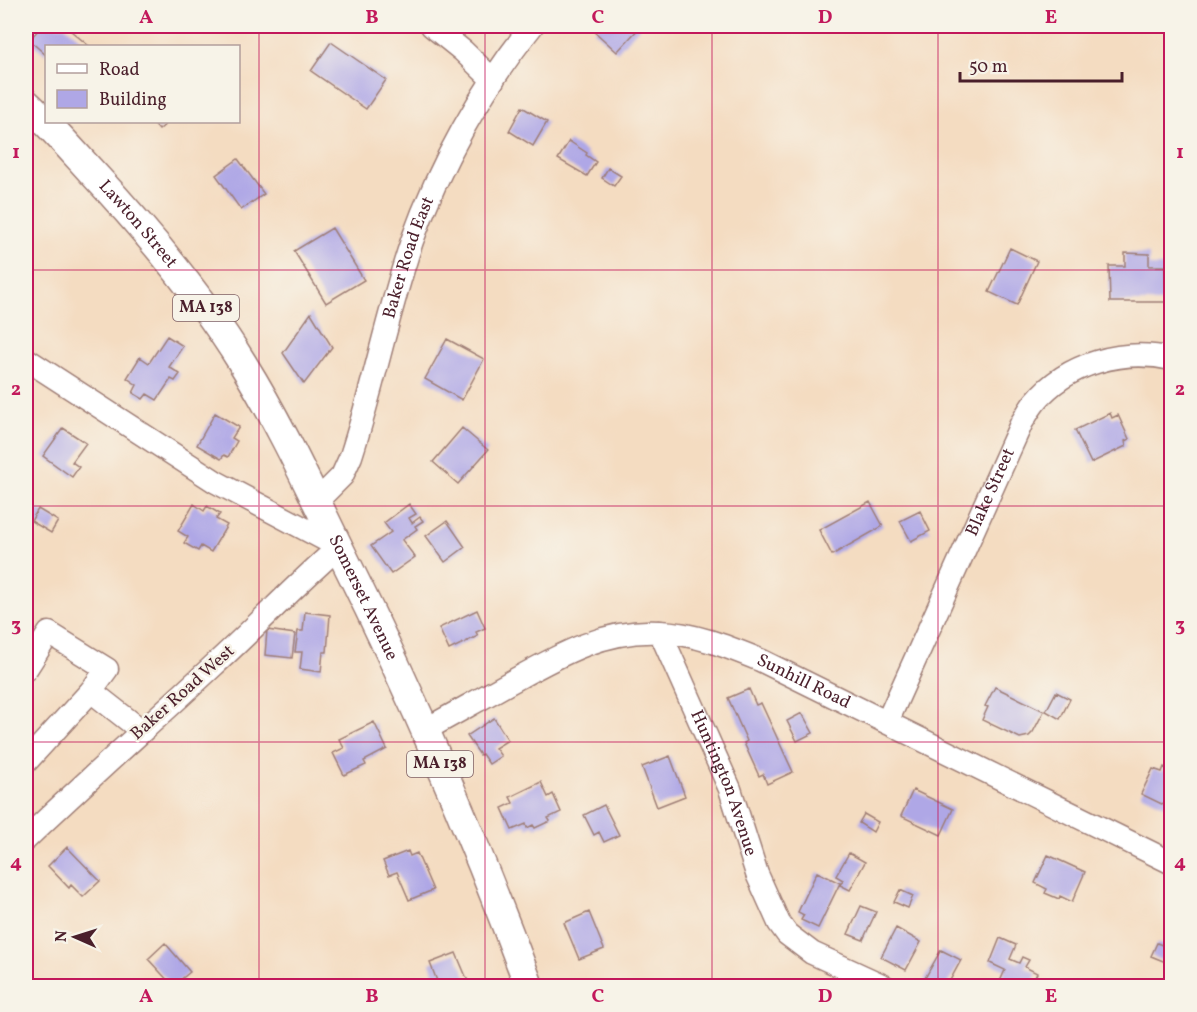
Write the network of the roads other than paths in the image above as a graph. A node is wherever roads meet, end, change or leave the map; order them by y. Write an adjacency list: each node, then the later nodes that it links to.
1 (432, 26): 3 (street)
2 (532, 26): 3 (street, Baker Road East)
3 (493, 80): 7 (street, Baker Road East)
4 (26, 103): 7 (main road, Lawton Street / MA 138)
5 (26, 359): 8 (street, Somerset Avenue)
6 (1172, 359): 12 (street, Blake Street)
7 (317, 501): 8 (main road, Lawton Street / MA 138)
8 (339, 547): 13 (main road, Somerset Avenue / MA 138); 14 (street, Baker Road West)
9 (660, 632): 12 (street, Sunhill Road); 13 (street, Sunhill Road); 19 (street, Huntington Avenue)
10 (26, 669): 11 (street)
11 (91, 691): 14 (street); 15 (street)
12 (887, 722): 17 (street, Sunhill Road)
13 (425, 730): 18 (main road, Somerset Avenue / MA 138)
14 (142, 731): 16 (street, Baker Road West)
15 (26, 762)
16 (26, 839)
17 (1172, 863)
18 (529, 987)
19 (884, 987)

